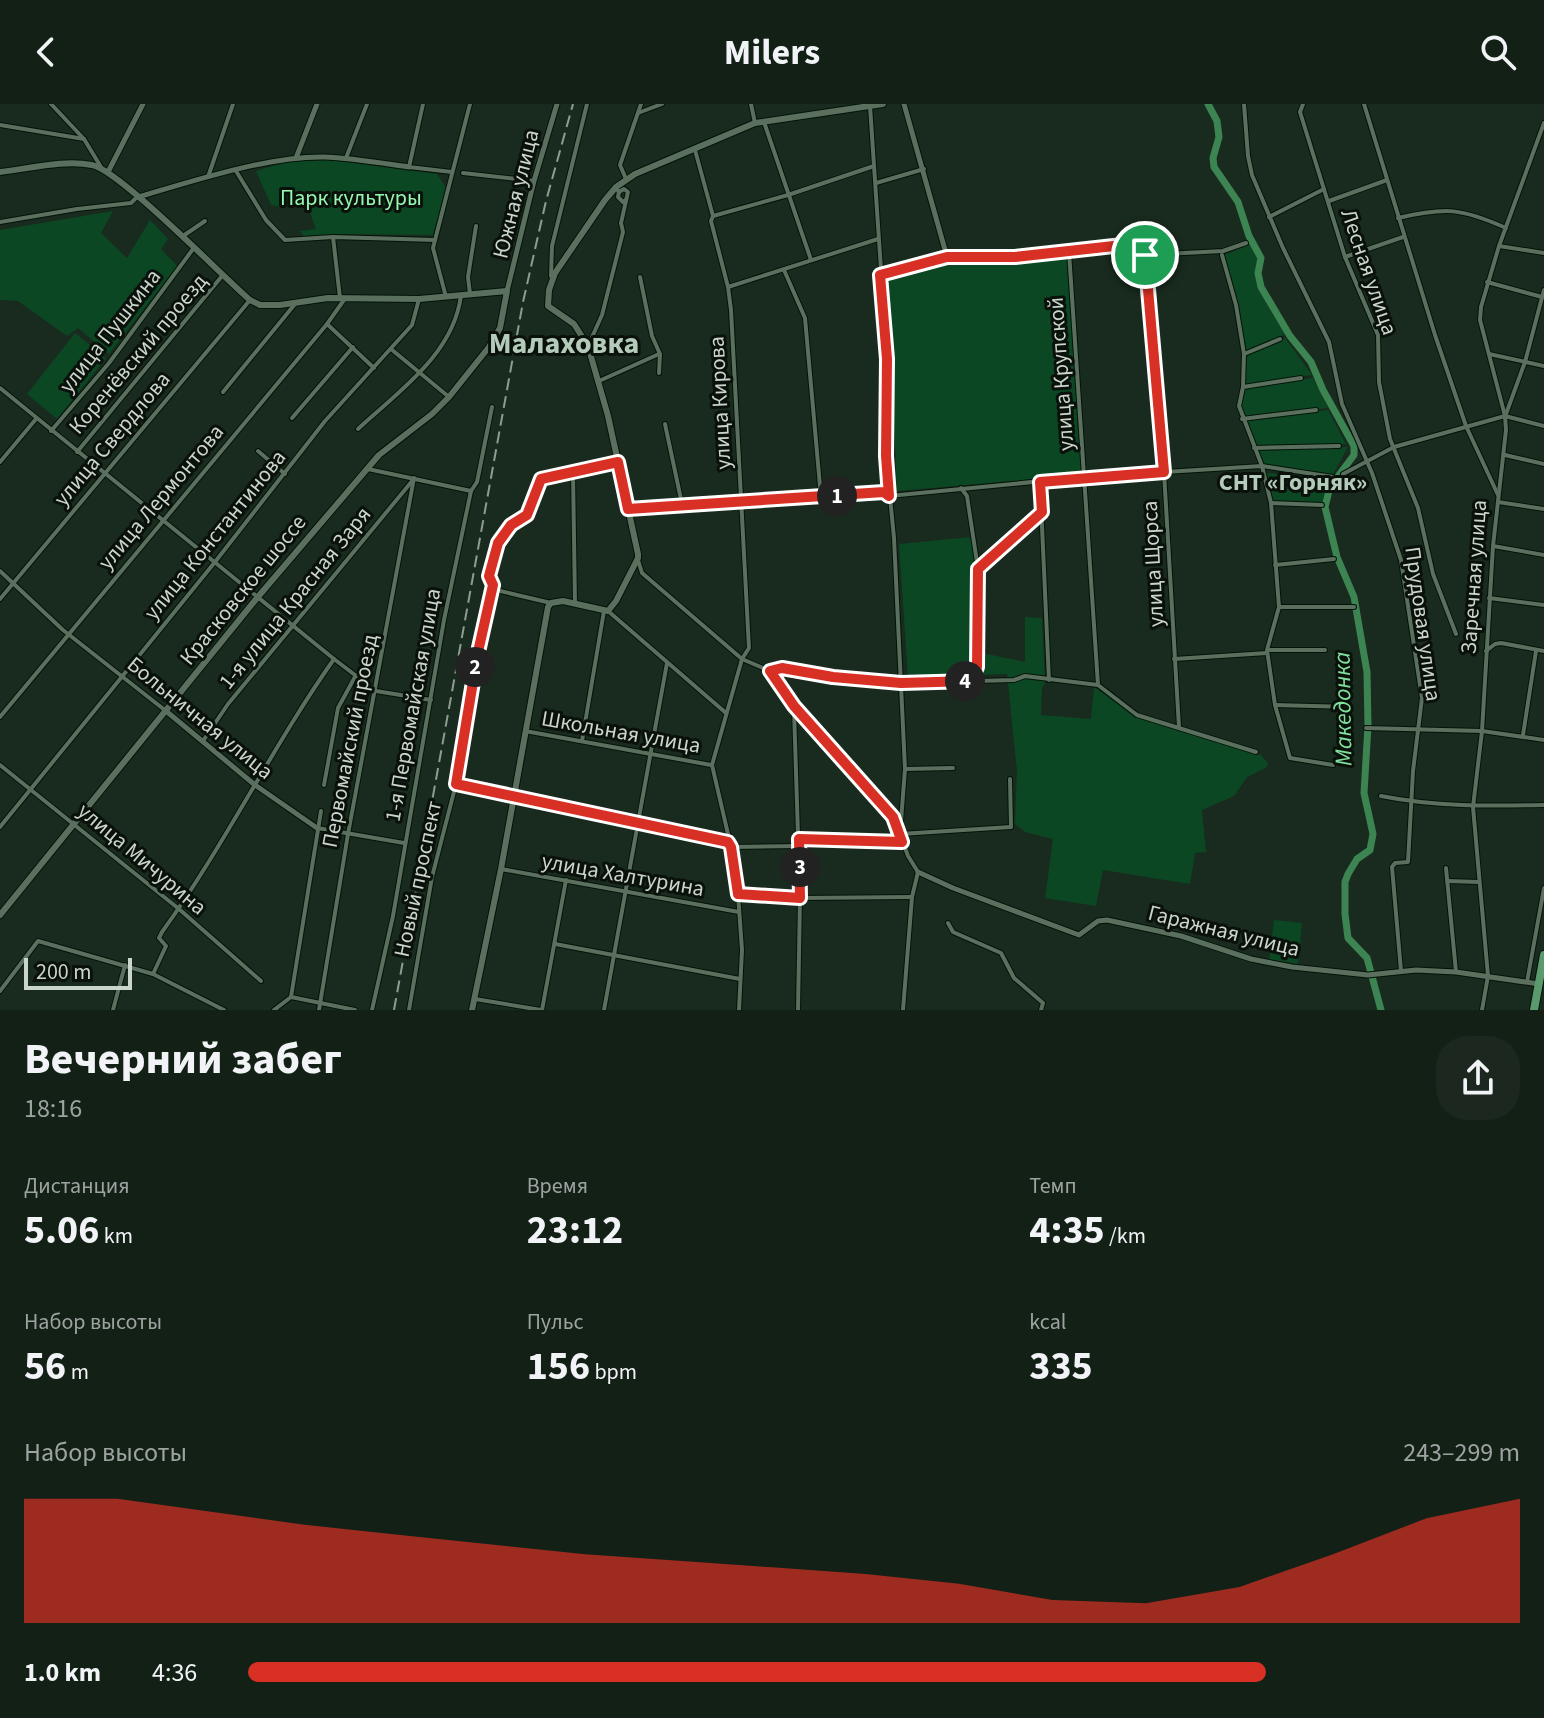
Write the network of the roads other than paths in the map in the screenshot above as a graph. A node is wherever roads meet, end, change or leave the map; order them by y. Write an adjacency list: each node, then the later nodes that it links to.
1 (51, 104): 24 (street)
2 (143, 104): 30 (street)
3 (233, 104): 36 (street)
4 (317, 104): 26 (street)
5 (367, 104): 27 (street)
6 (423, 104): 29 (street)
7 (470, 104): 34 (street)
8 (557, 104): 39 (street, Южная улица)
9 (587, 104): 72 (street)
10 (641, 104): 19 (street)
11 (662, 104): 19 (street)
12 (751, 104): 21 (street)
13 (883, 104): 18 (main road)
14 (904, 104): 31 (street)
15 (1244, 104): 47 (street, Прудовая улица)
16 (1303, 104): 41 (street, Лесная улица)
17 (1364, 104): 38 (street, Заречная улица)
18 (870, 106): 20 (main road); 28 (street)
19 (638, 113): 37 (street)
20 (764, 121): 21 (main road); 43 (street)
21 (755, 123): 25 (main road)
22 (1544, 123): 52 (street)
23 (0, 125): 24 (street)
24 (84, 139): 30 (street)
25 (694, 148): 37 (main road); 46 (street, улица Кирова)
26 (296, 158): 27 (street); 32 (street)
27 (346, 158): 29 (street)
28 (874, 166): 40 (street); 43 (street)
29 (409, 167): 34 (street)
30 (104, 169): 33 (main road); 44 (main road)
31 (924, 169): 40 (street); 65 (street)
32 (236, 171): 36 (street); 53 (street)
33 (0, 172)
34 (452, 172): 57 (street)
35 (463, 173): 39 (street)
36 (208, 177): 44 (street)
37 (626, 179): 42 (main road)
38 (1387, 180): 45 (street); 48 (street, Заречная улица)
39 (534, 181): 76 (street, Южная улица)
40 (876, 183): 56 (street)
41 (1324, 189): 45 (street, Лесная улица); 47 (street)
42 (617, 190): 72 (main road); 87 (street)
43 (788, 195): 46 (street); 67 (street)
44 (137, 197): 50 (street); 55 (main road)
45 (1329, 201): 66 (street, Лесная улица)
46 (713, 216): 74 (street, улица Кирова)
47 (1269, 218): 121 (street, Прудовая улица)
48 (1398, 218): 52 (street); 54 (street, Заречная улица)
49 (205, 221): 55 (street)
50 (0, 222)
51 (476, 226): 77 (street)
52 (1506, 228): 59 (street)
53 (333, 237): 57 (street); 80 (street)
54 (1404, 237): 66 (street); 111 (street, Заречная улица)
55 (181, 238): 60 (main road)
56 (878, 239): 67 (street); 69 (street)
57 (435, 240): 79 (street)
58 (1246, 243): 63 (street)
59 (1499, 246): 62 (street); 73 (street)
60 (193, 249): 70 (main road); 114 (street, улица Пушкина)
61 (1069, 252): 63 (street); 65 (street); 132 (street, улица Крупской)
62 (1544, 253)
63 (1145, 255): 129 (street, улица Щорса)
64 (1222, 255): 91 (street)
65 (947, 257): 69 (street)
66 (1345, 257): 116 (street, Лесная улица)
67 (811, 260): 68 (street)
68 (784, 270): 74 (street); 139 (street)
69 (880, 275): 138 (street)
70 (222, 276): 83 (main road); 119 (street, Коренёвский проезд)
71 (640, 277): 90 (street)
72 (551, 282): 87 (main road)
73 (1487, 282): 81 (street); 92 (street)
74 (728, 287): 141 (street, улица Кирова)
75 (1544, 290): 81 (street)
76 (507, 291): 77 (main road); 103 (main road, Красковское шоссе)
77 (470, 294): 78 (main road)
78 (461, 295): 79 (main road); 96 (street)
79 (446, 297): 82 (main road)
80 (342, 298): 82 (main road); 84 (main road); 85 (street, улица Лермонтова)
81 (1543, 298): 93 (street)
82 (419, 299): 89 (street, улица Константинова)
83 (250, 300): 84 (main road); 127 (street, улица Свердлова)
84 (296, 303): 102 (street)
85 (327, 324): 88 (street); 148 (street, улица Лермонтова)
86 (1280, 339): 91 (street)
87 (588, 346): 99 (main road)
88 (353, 347): 95 (street); 107 (street)
89 (391, 349): 95 (street, улица Константинова); 96 (street)
90 (660, 354): 97 (street); 99 (street)
91 (1244, 354): 100 (street)
92 (1489, 354): 93 (street); 106 (street)
93 (1525, 362): 94 (street); 106 (street)
94 (1544, 366)
95 (374, 368): 130 (street, улица Константинова)
96 (420, 372): 103 (street); 113 (street)
97 (659, 373)
98 (1301, 378): 100 (street)
99 (599, 381): 123 (main road)
100 (1243, 387): 109 (street)
101 (0, 388): 108 (street)
102 (223, 392)
103 (449, 397): 126 (main road, Красковское шоссе)
104 (492, 407): 137 (street, 1-я Первомайская улица)
105 (1316, 410): 109 (street)
106 (1505, 416): 111 (street); 112 (street); 120 (street)
107 (292, 418)
108 (36, 419): 114 (street); 122 (street)
109 (1242, 419): 117 (street)
110 (665, 424): 143 (street)
111 (1466, 426): 116 (street); 140 (street, Заречная улица)
112 (1544, 426)
113 (358, 429)
114 (51, 431): 119 (street)
115 (1339, 446): 117 (street)
116 (1394, 447): 121 (street); 172 (street, Лесная улица)
117 (1254, 448): 125 (street)
118 (258, 451): 130 (street)
119 (77, 452): 127 (street)
120 (1505, 455): 124 (street); 140 (street)
121 (1366, 460): 131 (street); 199 (street, Прудовая улица)
122 (0, 462)
123 (618, 462): 128 (street); 145 (main road)
124 (1544, 464)
125 (1262, 466): 129 (street); 133 (street); 142 (street)
126 (367, 469): 134 (street); 161 (main road, Красковское шоссе)
127 (105, 472): 148 (street); 159 (street, улица Свердлова)
128 (573, 472): 160 (street, Новый проспект); 165 (street)
129 (1164, 472): 132 (street); 180 (street, улица Щорса)
130 (285, 474): 153 (street, улица Константинова)
131 (1343, 474)
132 (1084, 477): 135 (street); 188 (street, улица Крупской)
133 (1333, 477)
134 (414, 478): 137 (street); 170 (street, 1-я улица Красная Заря); 189 (street, Первомайский проезд)
135 (1040, 482): 136 (street); 147 (street)
136 (961, 488): 138 (street); 155 (street)
137 (471, 491): 190 (street, 1-я Первомайская улица)
138 (889, 496): 139 (street); 187 (street)
139 (821, 497): 141 (street)
140 (1498, 499): 146 (street); 149 (street, Заречная улица)
141 (741, 502): 143 (street); 179 (street, улица Кирова)
142 (1271, 503): 144 (street); 154 (street)
143 (682, 504): 145 (street)
144 (1322, 505)
145 (628, 509): 151 (main road)
146 (1544, 509)
147 (1042, 512): 155 (street); 185 (street)
148 (163, 519): 153 (street); 171 (street, улица Лермонтова)
149 (1493, 546): 150 (street); 162 (street, Заречная улица)
150 (1544, 555)
151 (638, 558): 157 (street); 158 (main road)
152 (1334, 559): 154 (street)
153 (215, 562): 161 (street); 184 (street, улица Константинова)
154 (1275, 565): 167 (street)
155 (978, 569): 186 (street)
156 (0, 571): 159 (street, Больничная улица)
157 (642, 573): 158 (street); 179 (street)
158 (629, 576): 169 (main road)
159 (14, 582): 163 (street, улица Свердлова); 171 (street, Больничная улица)
160 (493, 585): 164 (street); 214 (street, Новый проспект)
161 (257, 598): 170 (street); 194 (main road, Красковское шоссе)
162 (1489, 598): 166 (street); 177 (street, Заречная улица)
163 (0, 599)
164 (551, 603): 165 (main road); 200 (main road)
165 (575, 603): 169 (main road)
166 (1544, 605)
167 (1279, 607): 168 (street); 174 (street)
168 (1354, 607)
169 (606, 611): 181 (street); 205 (street)
170 (292, 626): 178 (street); 204 (street, 1-я улица Красная Заря)
171 (68, 633): 184 (street, Больничная улица); 196 (street, улица Лермонтова)
172 (1456, 634)
173 (1325, 650): 174 (street)
174 (1267, 651): 180 (street); 191 (street)
175 (1536, 651): 176 (street); 177 (street); 202 (street)
176 (1544, 651)
177 (1485, 652): 201 (street, Заречная улица)
178 (334, 659): 183 (street); 215 (street)
179 (742, 659): 182 (street); 195 (street, улица Кирова)
180 (1174, 659): 197 (street, улица Щорса)
181 (667, 663): 195 (street); 207 (street)
182 (770, 671): 187 (street); 192 (street)
183 (356, 675): 189 (street); 216 (street)
184 (122, 676): 194 (street, Больничная улица); 217 (street, улица Константинова)
185 (1049, 680): 186 (street); 188 (street)
186 (971, 681): 187 (street)
187 (901, 683): 212 (street)
188 (1098, 685): 197 (street)
189 (376, 691): 190 (street); 228 (street, Первомайский проезд)
190 (431, 700): 232 (street, 1-я Первомайская улица)
191 (1275, 705): 193 (street); 210 (street)
192 (794, 706): 229 (street); 230 (street)
193 (1350, 707)
194 (166, 711): 204 (street, Больничная улица); 225 (main road, Красковское шоссе)
195 (726, 713): 209 (street, улица Кирова)
196 (0, 717)
197 (1179, 727): 206 (street)
198 (1368, 728): 199 (street)
199 (1419, 729): 201 (street); 220 (street, Прудовая улица)
200 (525, 731): 205 (street, Школьная улица); 218 (main road)
201 (1482, 731): 202 (street); 222 (street, Заречная улица)
202 (1523, 736): 203 (street)
203 (1544, 740)
204 (203, 741): 215 (street, Больничная улица)
205 (582, 741): 207 (street, Школьная улица)
206 (1256, 752)
207 (651, 754): 209 (street, Школьная улица); 224 (street)
208 (0, 765): 217 (street, улица Мичурина)
209 (712, 765): 233 (street)
210 (1333, 765)
211 (953, 768): 212 (street)
212 (905, 769): 229 (street)
213 (1010, 779): 229 (street)
214 (456, 784): 218 (street); 272 (street, Новый проспект)
215 (255, 785): 227 (street, Больничная улица); 246 (street)
216 (324, 785)
217 (31, 790): 225 (street, улица Мичурина); 226 (street, улица Константинова)
218 (514, 795): 224 (street); 236 (main road)
219 (1381, 796): 220 (street)
220 (1410, 802): 222 (street); 254 (street, Прудовая улица)
221 (1544, 805): 222 (street)
222 (1473, 807): 240 (street, Заречная улица)
223 (321, 811): 227 (street)
224 (639, 822): 233 (street); 242 (street)
225 (76, 825): 246 (street, улица Мичурина); 248 (main road, Красковское шоссе)
226 (0, 827)
227 (317, 828): 228 (street, Больничная улица); 263 (street)
228 (348, 834): 232 (street, Больничная улица); 265 (street, Первомайский проезд)
229 (900, 834): 231 (street)
230 (799, 839): 231 (street); 234 (street)
231 (902, 842): 237 (street)
232 (404, 843): 271 (street, 1-я Первомайская улица)
233 (729, 845): 234 (street); 243 (street)
234 (799, 846): 245 (street)
235 (1446, 868): 239 (street)
236 (501, 869): 238 (street, улица Халтурина); 264 (main road)
237 (918, 872): 244 (street); 254 (street, Гаражная улица)
238 (566, 880): 242 (street, улица Халтурина); 250 (street)
239 (1447, 881): 240 (street); 255 (street)
240 (1479, 882): 257 (street, Заречная улица)
241 (1544, 888): 260 (street)
242 (625, 890): 247 (street, улица Халтурина); 251 (street)
243 (738, 894): 245 (street); 247 (street)
244 (912, 897): 245 (street); 278 (street)
245 (800, 898): 277 (street)
246 (179, 909): 256 (street); 259 (street, улица Мичурина)
247 (740, 912): 258 (street)
248 (0, 915)
249 (948, 923): 279 (street)
250 (555, 944): 251 (street); 274 (street)
251 (613, 955): 258 (street); 275 (street)
252 (1544, 955): 261 (main road)
253 (125, 965): 256 (street); 262 (street); 266 (street)
254 (1401, 971): 255 (street, Гаражная улица)
255 (1456, 972): 257 (street, Гаражная улица)
256 (153, 974): 267 (street)
257 (1488, 976): 260 (street, Гаражная улица); 280 (street, Заречная улица)
258 (740, 979): 276 (street)
259 (261, 981)
260 (1527, 982): 261 (street, Гаражная улица)
261 (1541, 984): 281 (main road)
262 (1, 988)
263 (291, 997): 265 (street); 268 (street)
264 (475, 999): 273 (main road); 274 (street)
265 (320, 1003): 269 (street, Первомайский проезд); 270 (street)
266 (113, 1010)
267 (224, 1010)
268 (274, 1010)
269 (319, 1010)
270 (355, 1010)
271 (372, 1010)
272 (409, 1010)
273 (472, 1010)
274 (542, 1010)
275 (604, 1010)
276 (739, 1010)
277 (798, 1010)
278 (903, 1010)
279 (1041, 1010)
280 (1482, 1010)
281 (1534, 1010)

